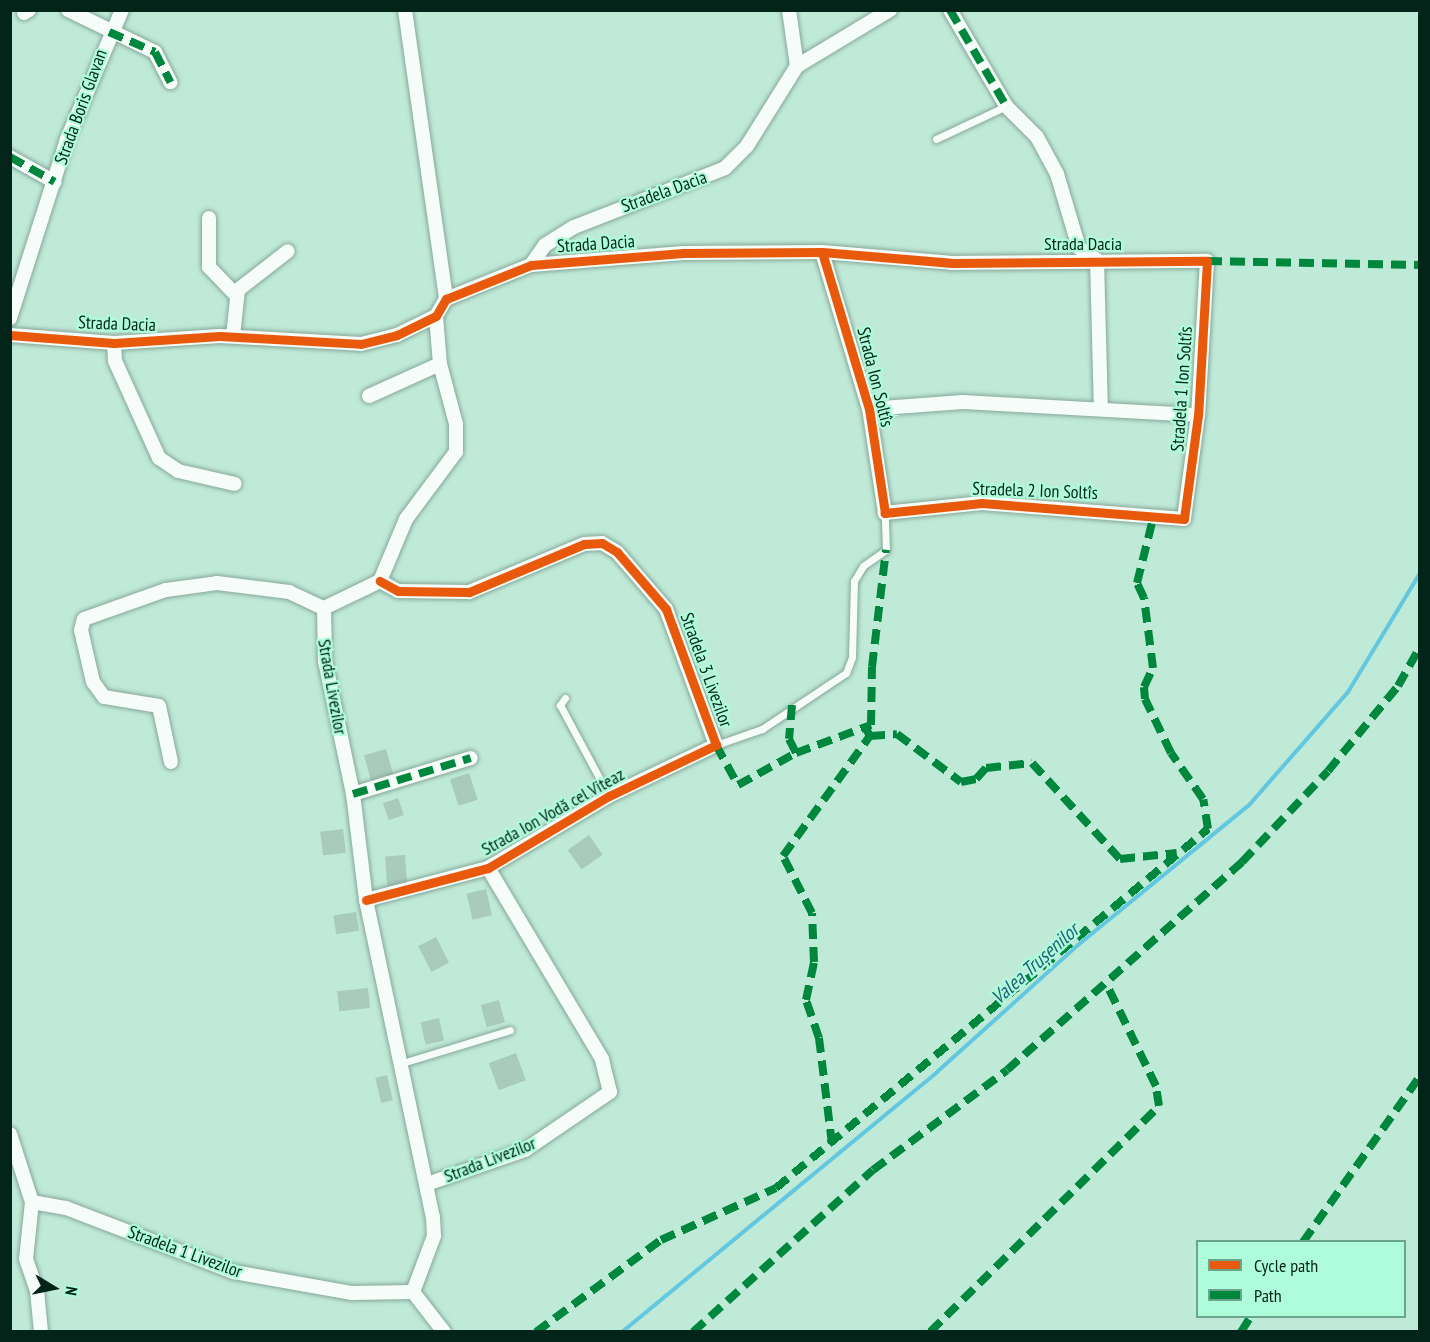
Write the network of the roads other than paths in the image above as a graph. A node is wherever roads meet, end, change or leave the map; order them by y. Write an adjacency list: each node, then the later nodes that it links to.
1 (68, 10): 7 (street, Strada Boris Glavan)
2 (122, 10): 7 (street, Strada Boris Glavan)
3 (405, 10): 21 (street)
4 (789, 10): 8 (street)
5 (890, 10): 8 (street, Stradela Dacia)
6 (950, 10): 10 (street)
7 (109, 32): 9 (street, Strada Boris Glavan); 13 (street, Strada Boris Glavan)
8 (797, 66): 19 (street, Stradela Dacia)
9 (170, 82)
10 (1006, 106): 11 (lane); 17 (street, Strada Dacia)
11 (936, 139)
12 (10, 157): 13 (street, Strada Boris Glavan)
13 (55, 182): 23 (street, Strada Boris Glavan)
14 (210, 218): 20 (street)
15 (288, 251): 20 (street)
16 (822, 252): 17 (street, Strada Dacia); 19 (street, Strada Dacia); 29 (street, Strada Ion Soltîs)
17 (1097, 260): 18 (street, Strada Dacia); 30 (street, Strada Dacia)
18 (1207, 261): 31 (street, Stradela 1 Ion Soltîs)
19 (531, 265): 21 (street, Strada Dacia)
20 (236, 295): 25 (street)
21 (446, 299): 22 (street)
22 (436, 316): 25 (street, Strada Dacia); 27 (street)
23 (10, 318)
24 (10, 335): 26 (street, Strada Dacia)
25 (233, 336): 26 (street, Strada Dacia)
26 (114, 343): 32 (street, Strada Dacia)
27 (440, 364): 28 (street); 35 (street)
28 (369, 396)
29 (869, 409): 30 (street, Stradela 1 Ion Soltîs); 33 (street, Strada Ion Soltîs)
30 (1101, 409): 31 (street, Stradela 1 Ion Soltîs)
31 (1198, 415): 34 (street, Stradela 1 Ion Soltîs)
32 (235, 484)
33 (885, 513): 34 (street, Stradela 2 Ion Soltîs); 38 (lane, Strada Ion Soltîs)
34 (1184, 519)
35 (381, 581): 36 (street); 38 (street, Stradela 3 Livezilor)
36 (324, 608): 40 (street); 41 (street, Strada Livezilor)
37 (565, 698): 42 (lane, Strada Ion Vodă cel Viteaz)
38 (716, 745): 42 (street, Strada Ion Vodă cel Viteaz)
39 (471, 758): 41 (street)
40 (171, 762)
41 (353, 794): 44 (street, Strada Livezilor)
42 (609, 796): 43 (street, Strada Ion Vodă cel Viteaz)
43 (488, 868): 44 (street, Strada Ion Vodă cel Viteaz); 47 (street, Strada Ion Vodă cel Viteaz)
44 (366, 900): 46 (street, Strada Livezilor)
45 (510, 1030): 46 (lane)
46 (399, 1064): 49 (street, Strada Livezilor)
47 (610, 1092): 49 (street, Strada Livezilor)
48 (10, 1134): 50 (street)
49 (427, 1184): 51 (street, Strada Livezilor)
50 (32, 1202): 51 (street, Stradela 1 Livezilor); 52 (street)
51 (412, 1292): 53 (street)
52 (41, 1332)
53 (444, 1332)

